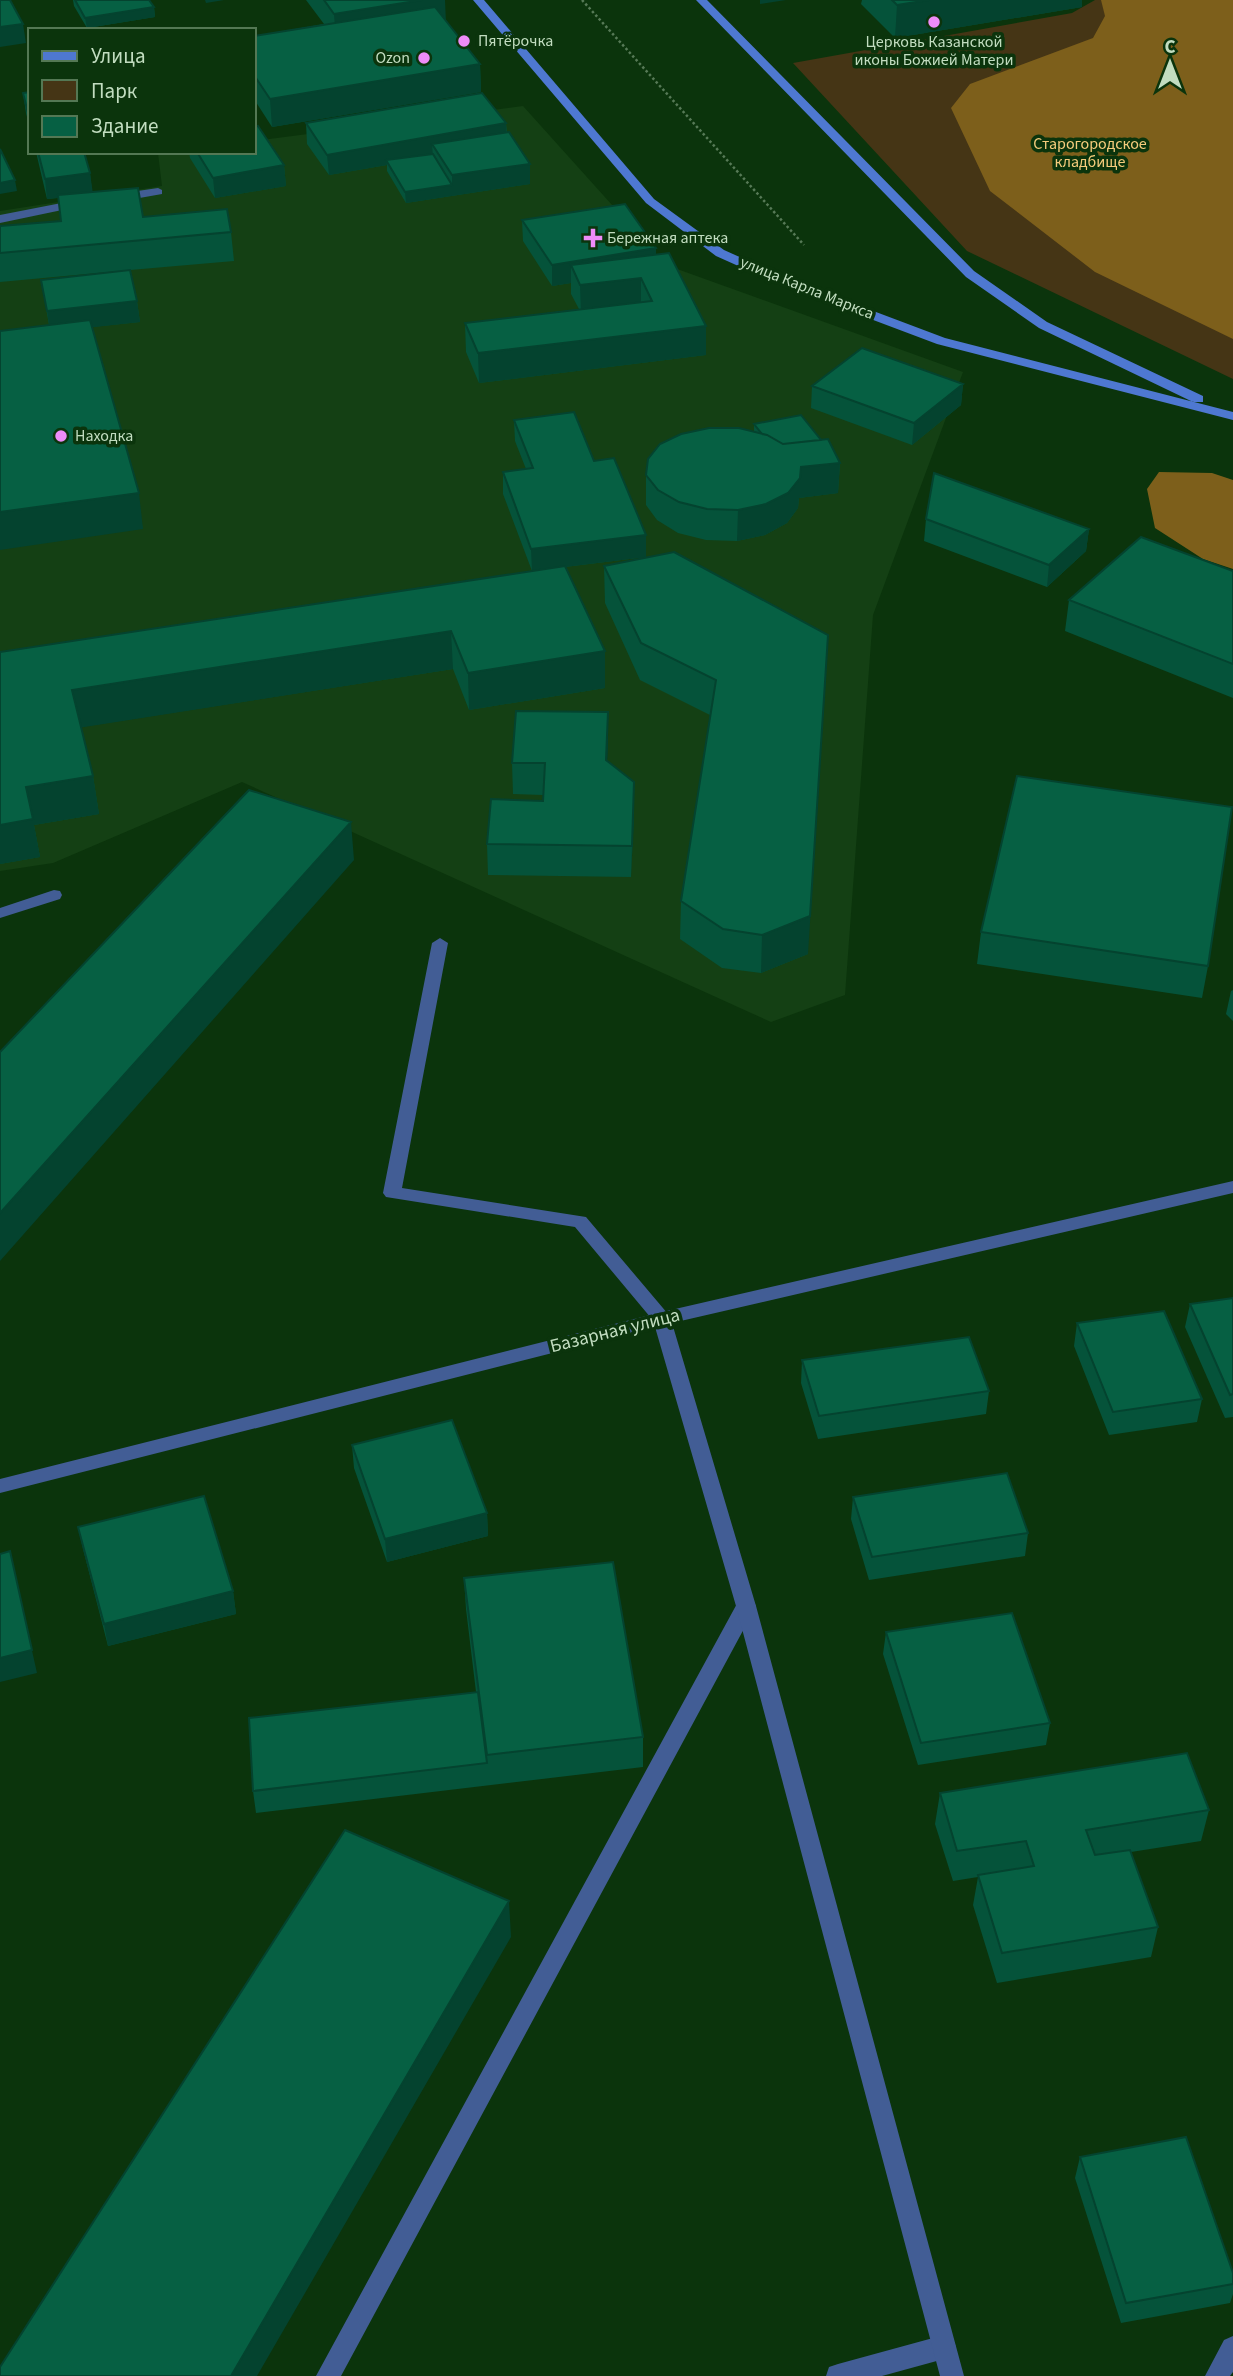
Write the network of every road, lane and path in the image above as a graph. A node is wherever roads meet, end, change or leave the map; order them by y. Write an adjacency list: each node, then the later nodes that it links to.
1 (478, 0): 6 (main road, улица Карла Маркса)
2 (582, 0): 6 (path)
3 (701, 0): 7 (main road, улица Карла Маркса)
4 (158, 192): 5 (street)
5 (0, 219)
6 (787, 283): 7 (main road, улица Карла Маркса)
7 (1233, 415)
8 (54, 895): 9 (street)
9 (0, 913)
10 (440, 943): 12 (street)
11 (1233, 1187): 12 (street, Базарная улица)
12 (662, 1319): 13 (street, Базарная улица); 14 (street)
13 (0, 1486)
14 (746, 1606): 15 (street); 17 (street)
15 (944, 2347): 18 (street); 19 (street)
16 (1233, 2348): 20 (street)
17 (328, 2376)
18 (838, 2376)
19 (952, 2376)
20 (1217, 2376)

